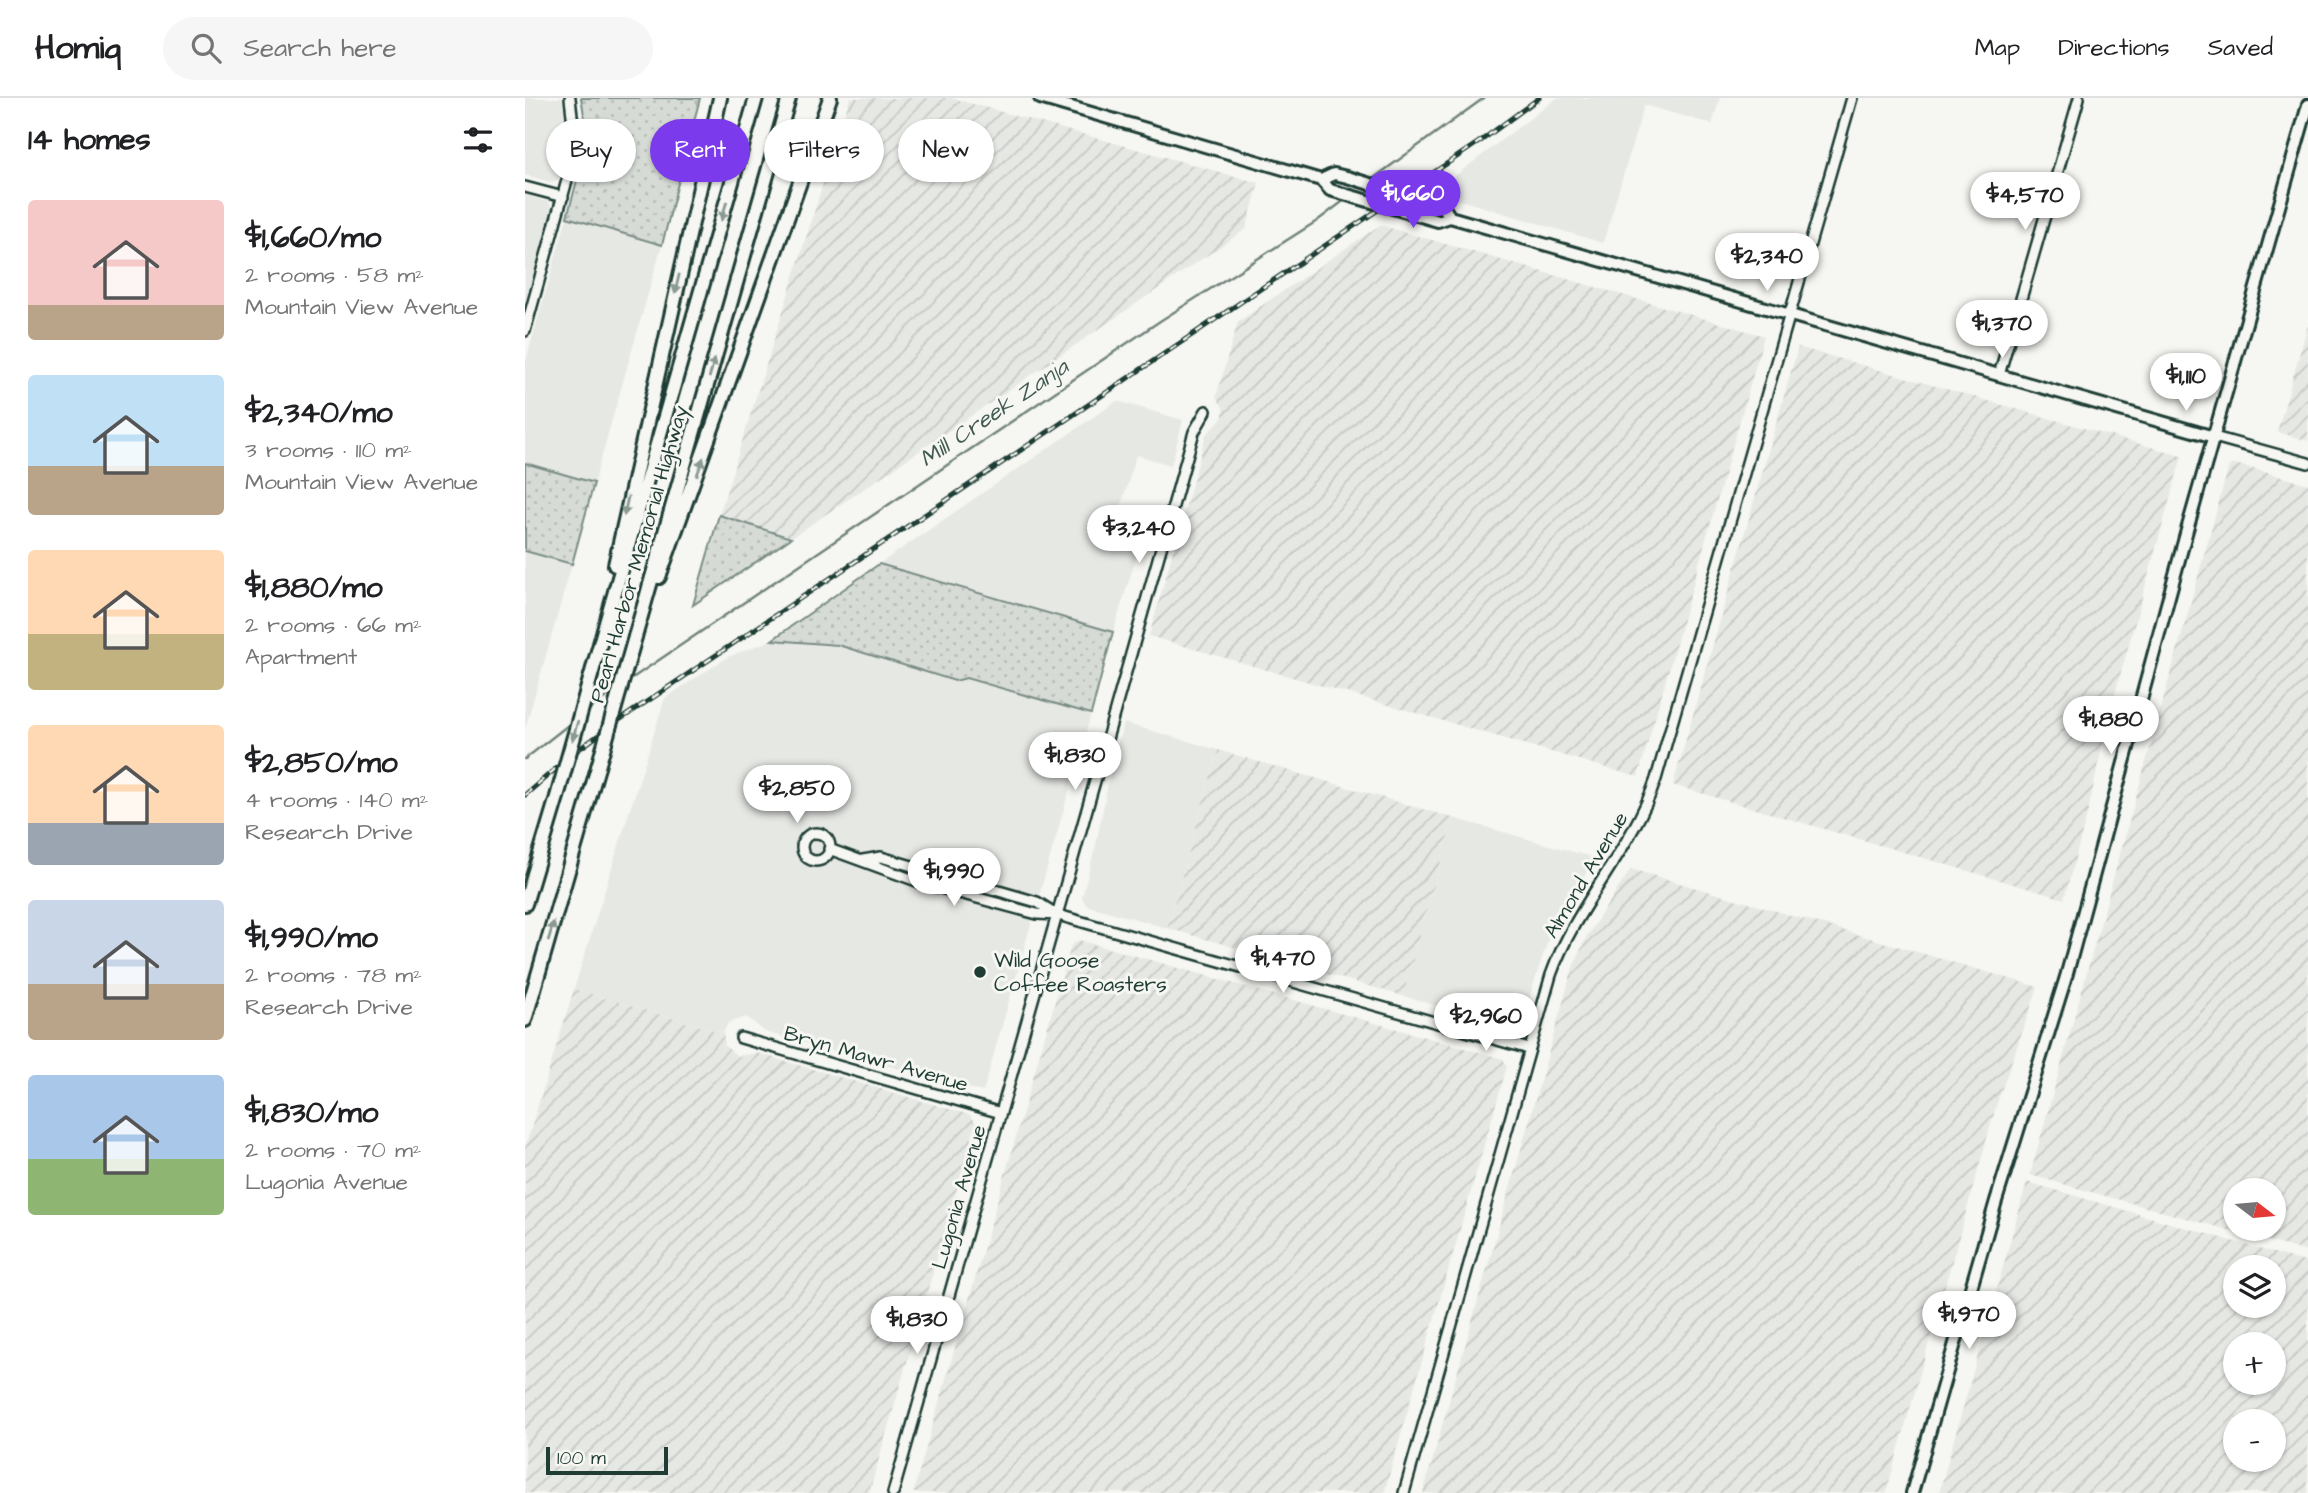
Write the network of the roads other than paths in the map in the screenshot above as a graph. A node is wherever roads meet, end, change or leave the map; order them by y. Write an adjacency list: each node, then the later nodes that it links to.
1 (570, 98): 12 (street)
2 (720, 98): 21 (highway, one-way to 21)
3 (756, 98): 21 (highway, Pearl Harbor Memorial Highway, one-way to 21)
4 (789, 98): 20 (highway, Pearl Harbor Memorial Highway, one-way to 4)
5 (830, 98): 20 (highway, one-way to 5)
6 (1040, 98): 10 (main road)
7 (1852, 98): 14 (street, Almond Avenue)
8 (2079, 98): 16 (street)
9 (2308, 105): 18 (main road)
10 (1321, 180): 13 (main road); 13 (main road)
11 (525, 187): 12 (street)
12 (563, 198): 15 (street)
13 (1450, 216): 14 (main road)
14 (1788, 316): 16 (main road); 27 (street, Almond Avenue)
15 (525, 331)
16 (1999, 375): 18 (main road)
17 (1206, 411): 24 (street, Lugonia Avenue)
18 (2214, 437): 19 (street); 31 (main road)
19 (2308, 463)
20 (640, 622): 25 (highway, Pearl Harbor Memorial Highway, one-way to 20, bridge)
21 (600, 643): 23 (highway, Pearl Harbor Memorial Highway, one-way to 23, bridge)
22 (829, 849): 24 (street)
23 (525, 904)
24 (1058, 915): 27 (street); 28 (street, Lugonia Avenue)
25 (525, 1020)
26 (741, 1038): 28 (street, Bryn Mawr Avenue)
27 (1529, 1049): 30 (street, Almond Avenue)
28 (1002, 1113): 29 (street, Lugonia Avenue)
29 (893, 1493)
30 (1404, 1493)
31 (1912, 1493)

